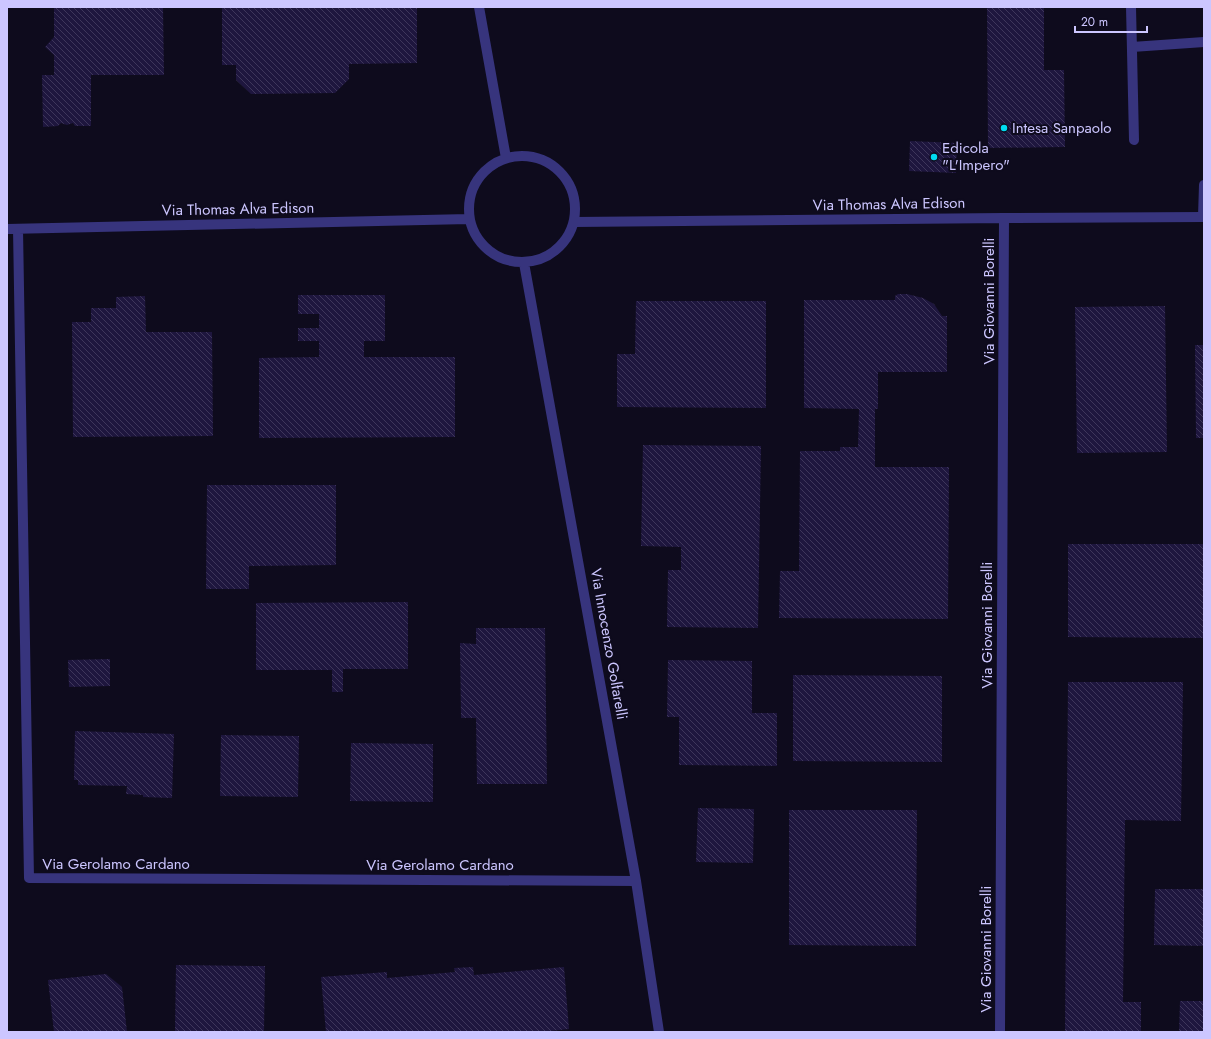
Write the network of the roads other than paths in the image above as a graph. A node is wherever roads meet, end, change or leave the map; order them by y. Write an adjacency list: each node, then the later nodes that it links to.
1 (479, 7): 6 (street)
2 (1130, 7): 4 (street)
3 (1204, 42): 4 (street)
4 (1132, 47): 5 (street)
5 (1134, 140)
6 (506, 158): 10 (street); 11 (street)
7 (1204, 185): 8 (street)
8 (1204, 217): 9 (street, Via Thomas Alva Edison)
9 (1004, 218): 11 (street, Via Thomas Alva Edison); 17 (street, Via Giovanni Borelli)
10 (469, 219): 13 (street, Via Thomas Alva Edison); 14 (street)
11 (574, 222): 14 (street)
12 (7, 229): 13 (street, Via Thomas Alva Edison)
13 (18, 229): 15 (street, Via Gerolamo Cardano)
14 (524, 263): 15 (street, Via Innocenzo Golfarelli)
15 (636, 881): 16 (street, Via Innocenzo Golfarelli)
16 (659, 1032)
17 (1000, 1032)

